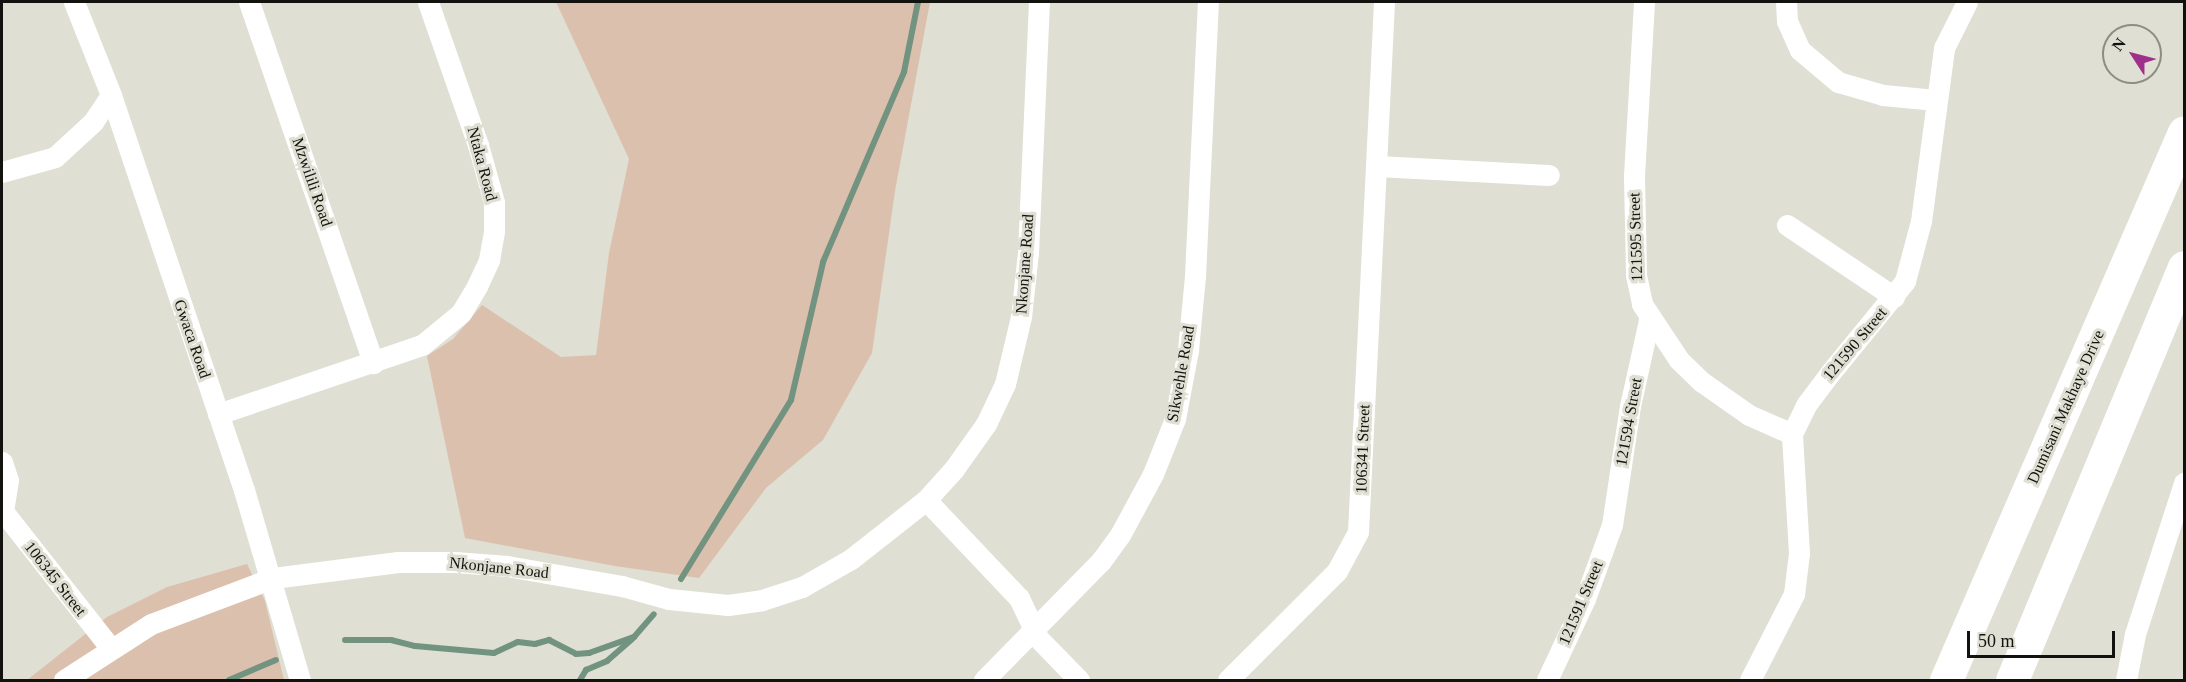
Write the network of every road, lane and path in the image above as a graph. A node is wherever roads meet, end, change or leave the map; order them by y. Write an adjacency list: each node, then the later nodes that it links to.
1 (74, 2): 10 (street, Gwaca Road)
2 (249, 2): 20 (street, Mzwilili Road)
3 (428, 2): 20 (street, Ntaka Road)
4 (1039, 2): 25 (street, Nkonjane Road)
5 (1208, 2): 29 (street, Sikwehle Road)
6 (1384, 2): 13 (street, 106341 Street)
7 (1644, 2): 19 (street, 121595 Street)
8 (1786, 2): 11 (street)
9 (1967, 2): 11 (street, 121590 Street)
10 (111, 95): 14 (street); 21 (street, Gwaca Road)
11 (1936, 100): 18 (street, 121590 Street)
12 (2184, 132): 38 (main road, Dumisani Makhaye Drive)
13 (1377, 166): 15 (street); 35 (street, 106341 Street)
14 (2, 172)
15 (1549, 175)
16 (1787, 225): 18 (street)
17 (2184, 267): 39 (main road)
18 (1894, 297): 22 (street, 121590 Street)
19 (1649, 320): 22 (street, 121595 Street); 27 (street, 121594 Street)
20 (373, 363): 21 (street, Ntaka Road)
21 (218, 414): 28 (street, Gwaca Road)
22 (1792, 434): 37 (street, 121590 Street)
23 (2, 462): 26 (street)
24 (2184, 483): 40 (street)
25 (926, 500): 28 (street, Nkonjane Road); 29 (street)
26 (2, 512): 30 (street, 106345 Street)
27 (1612, 525): 36 (street, 121591 Street)
28 (273, 578): 30 (street, Nkonjane Road); 32 (street, Gwaca Road)
29 (1033, 628): 33 (street, Sikwehle Road); 34 (street)
30 (110, 647): 31 (street, Nkonjane Road)
31 (64, 681)
32 (300, 681)
33 (984, 681)
34 (1079, 681)
35 (1228, 681)
36 (1547, 681)
37 (1750, 681)
38 (1946, 681)
39 (2012, 681)
40 (2126, 681)

